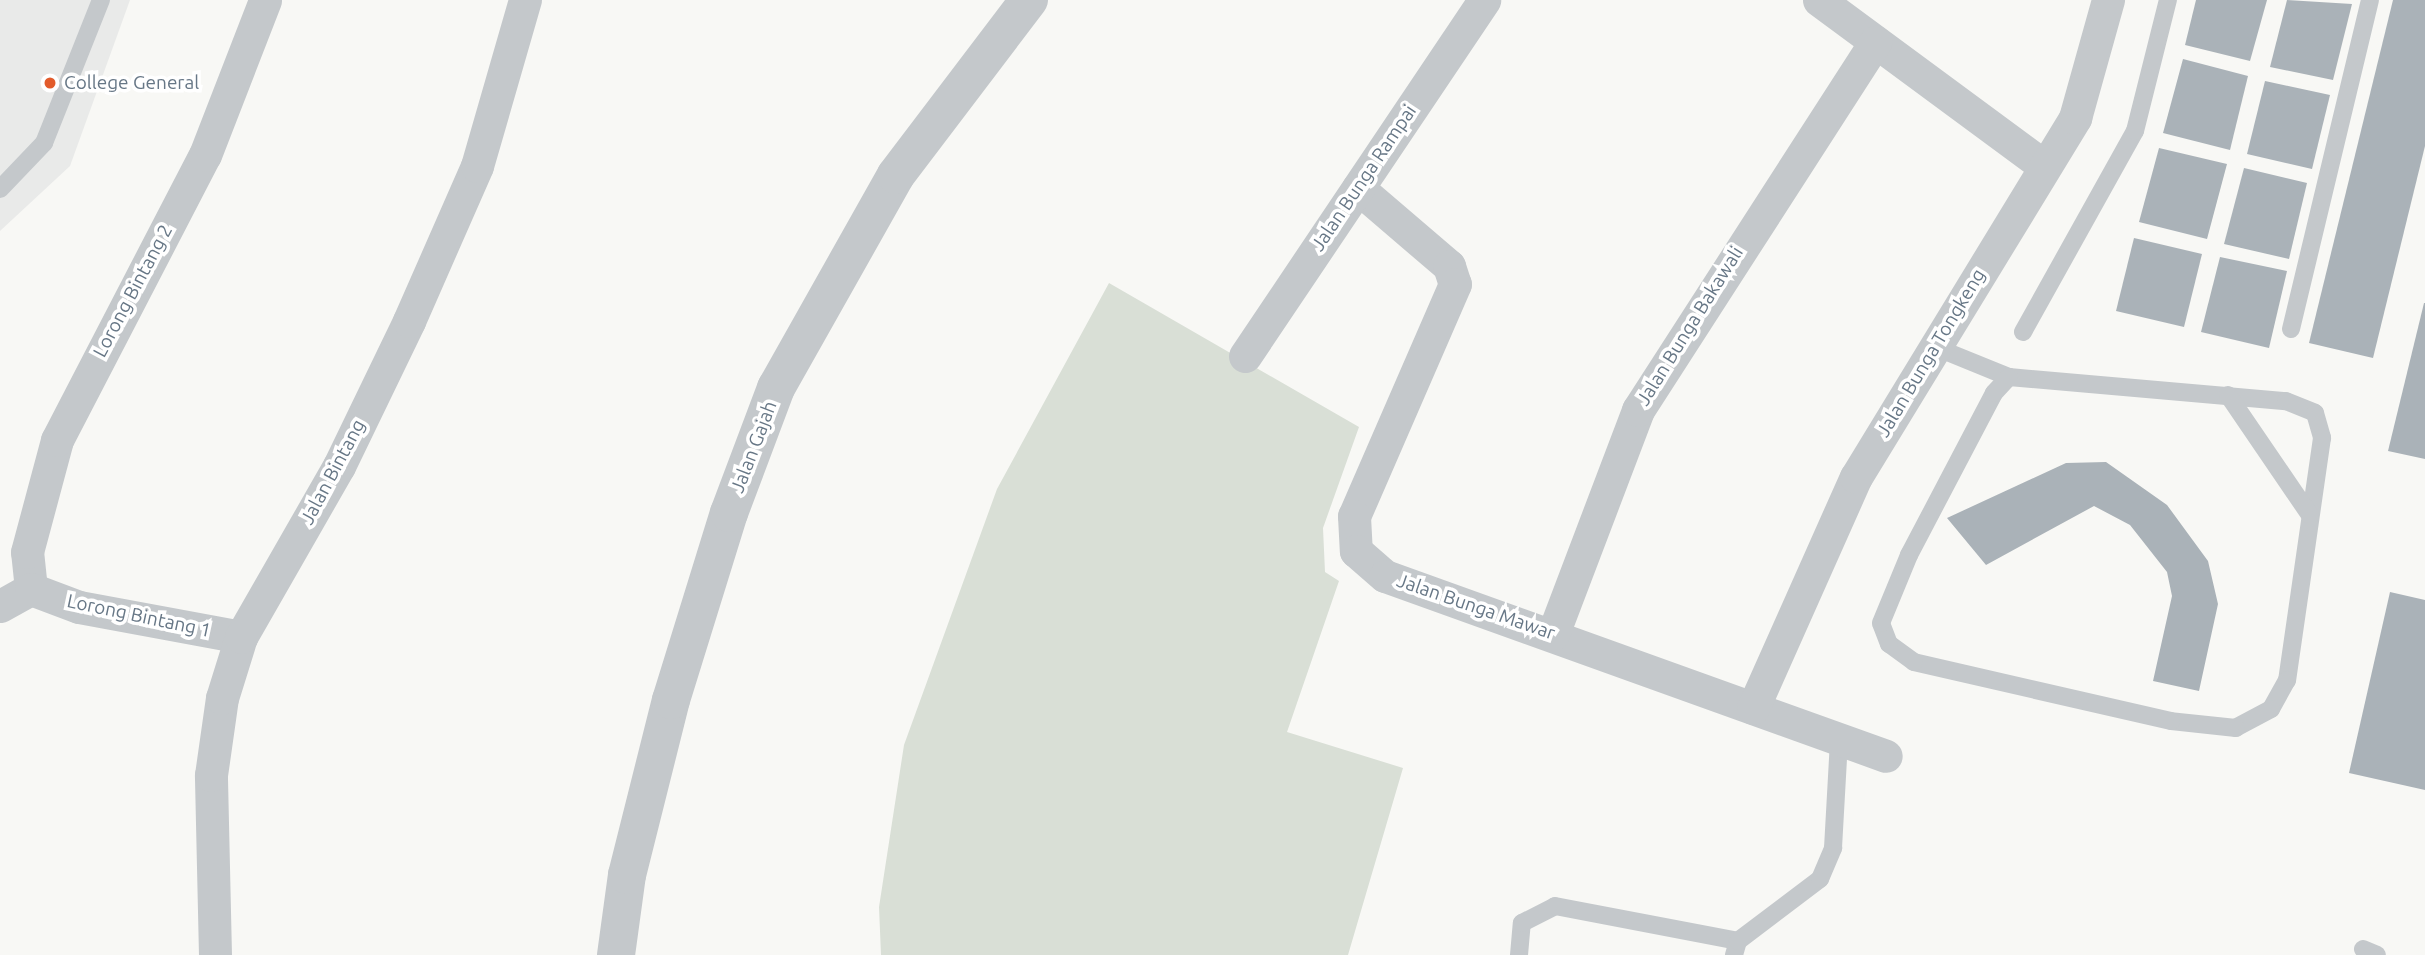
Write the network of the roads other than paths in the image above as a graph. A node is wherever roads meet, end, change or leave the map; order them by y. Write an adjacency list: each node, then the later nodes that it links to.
1 (101, 0): 13 (lane)
2 (265, 0): 21 (street, Lorong Bintang 2)
3 (525, 0): 24 (street, Jalan Bintang)
4 (1029, 0): 30 (street, Jalan Gajah)
5 (1484, 0): 12 (street, Jalan Bunga Rampai)
6 (1819, 0): 10 (street)
7 (2108, 0): 11 (street, Jalan Bunga Tongkeng)
8 (2168, 0): 15 (lane)
9 (2370, 0): 14 (lane)
10 (1875, 42): 11 (street); 23 (street, Jalan Bunga Bakawali)
11 (2045, 166): 16 (street, Jalan Bunga Tongkeng)
12 (1358, 188): 17 (street, Jalan Bunga Rampai); 23 (street, Jalan Bunga Mawar)
13 (0, 189)
14 (2291, 329)
15 (2023, 332)
16 (1935, 347): 18 (lane); 25 (street, Jalan Bunga Tongkeng)
17 (1245, 356)
18 (2009, 377): 19 (lane); 20 (lane)
19 (2228, 395): 20 (lane); 20 (lane)
20 (2310, 515)
21 (30, 589): 22 (street); 24 (street, Lorong Bintang 1)
22 (0, 606)
23 (1553, 634): 25 (street, Jalan Bunga Mawar)
24 (242, 637): 29 (street, Jalan Bintang)
25 (1753, 708): 26 (street, Jalan Bunga Mawar)
26 (1839, 740): 27 (street, Jalan Bunga Mawar); 28 (lane)
27 (1886, 756)
28 (1736, 948): 31 (lane)
29 (215, 955)
30 (616, 955)
31 (1519, 955)

